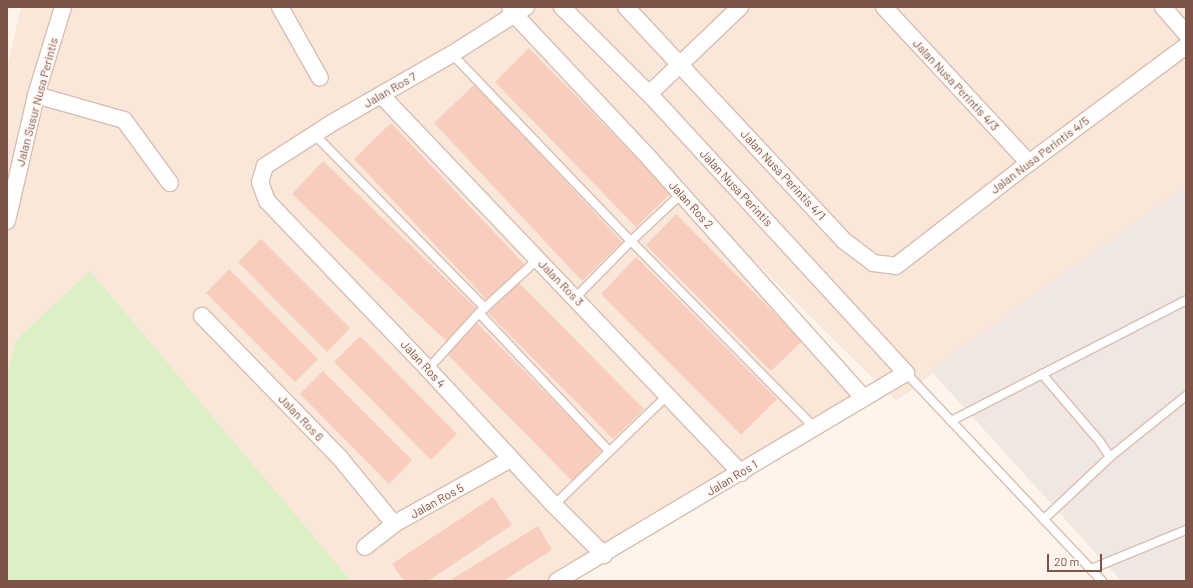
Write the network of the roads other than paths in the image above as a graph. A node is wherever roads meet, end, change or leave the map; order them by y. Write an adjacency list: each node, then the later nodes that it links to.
1 (63, 7): 15 (street, Jalan Susur Nusa Perintis)
2 (280, 7): 13 (street)
3 (562, 7): 14 (street, Jalan Nusa Perintis)
4 (626, 7): 12 (street, Jalan Nusa Perintis 4/1)
5 (740, 7): 12 (street)
6 (884, 7): 18 (street, Jalan Nusa Perintis 4/3)
7 (1163, 7): 9 (street)
8 (517, 10): 11 (street, Jalan Ros 7); 21 (street, Jalan Ros 2)
9 (1186, 33)
10 (1186, 46): 18 (street, Jalan Nusa Perintis 4/5)
11 (452, 54): 16 (street, Jalan Ros 7); 23 (lane)
12 (681, 65): 14 (street); 25 (street, Jalan Nusa Perintis 4/1)
13 (320, 78)
14 (649, 94): 31 (street, Jalan Nusa Perintis)
15 (36, 95): 20 (street); 22 (street, Jalan Susur Nusa Perintis)
16 (381, 95): 17 (street, Jalan Ros 7); 24 (street, Jalan Ros 3)
17 (314, 134): 19 (street, Jalan Ros 7); 28 (lane)
18 (1028, 163): 25 (street, Jalan Nusa Perintis 4/5)
19 (265, 166): 30 (street, Jalan Ros 4)
20 (170, 183)
21 (681, 194): 23 (lane); 35 (street, Jalan Ros 2)
22 (7, 221)
23 (631, 241): 26 (lane); 37 (lane)
24 (538, 259): 26 (street, Jalan Ros 3); 28 (lane)
25 (896, 266)
26 (575, 298): 33 (street, Jalan Ros 3)
27 (1186, 300): 32 (lane)
28 (482, 311): 30 (lane); 38 (lane)
29 (202, 316): 44 (street, Jalan Ros 6)
30 (428, 369): 40 (street, Jalan Ros 4)
31 (906, 373): 35 (street, Jalan Ros 1); 36 (lane)
32 (1042, 374): 36 (lane); 39 (lane)
33 (668, 396): 38 (lane); 41 (street, Jalan Ros 3)
34 (1186, 396): 39 (lane)
35 (864, 398): 37 (street, Jalan Ros 1)
36 (952, 421): 43 (lane)
37 (814, 428): 41 (street, Jalan Ros 1)
38 (609, 451): 42 (lane)
39 (1110, 456): 43 (lane)
40 (511, 459): 42 (street, Jalan Ros 4); 44 (street, Jalan Ros 5)
41 (741, 472): 47 (street, Jalan Ros 1)
42 (554, 505): 47 (street, Jalan Ros 4)
43 (1044, 519): 48 (lane)
44 (394, 524): 46 (street, Jalan Ros 5)
45 (1186, 530): 48 (lane)
46 (365, 547)
47 (604, 555): 49 (street, Jalan Ros 1)
48 (1091, 569): 50 (lane)
49 (557, 581)
50 (1102, 581)

